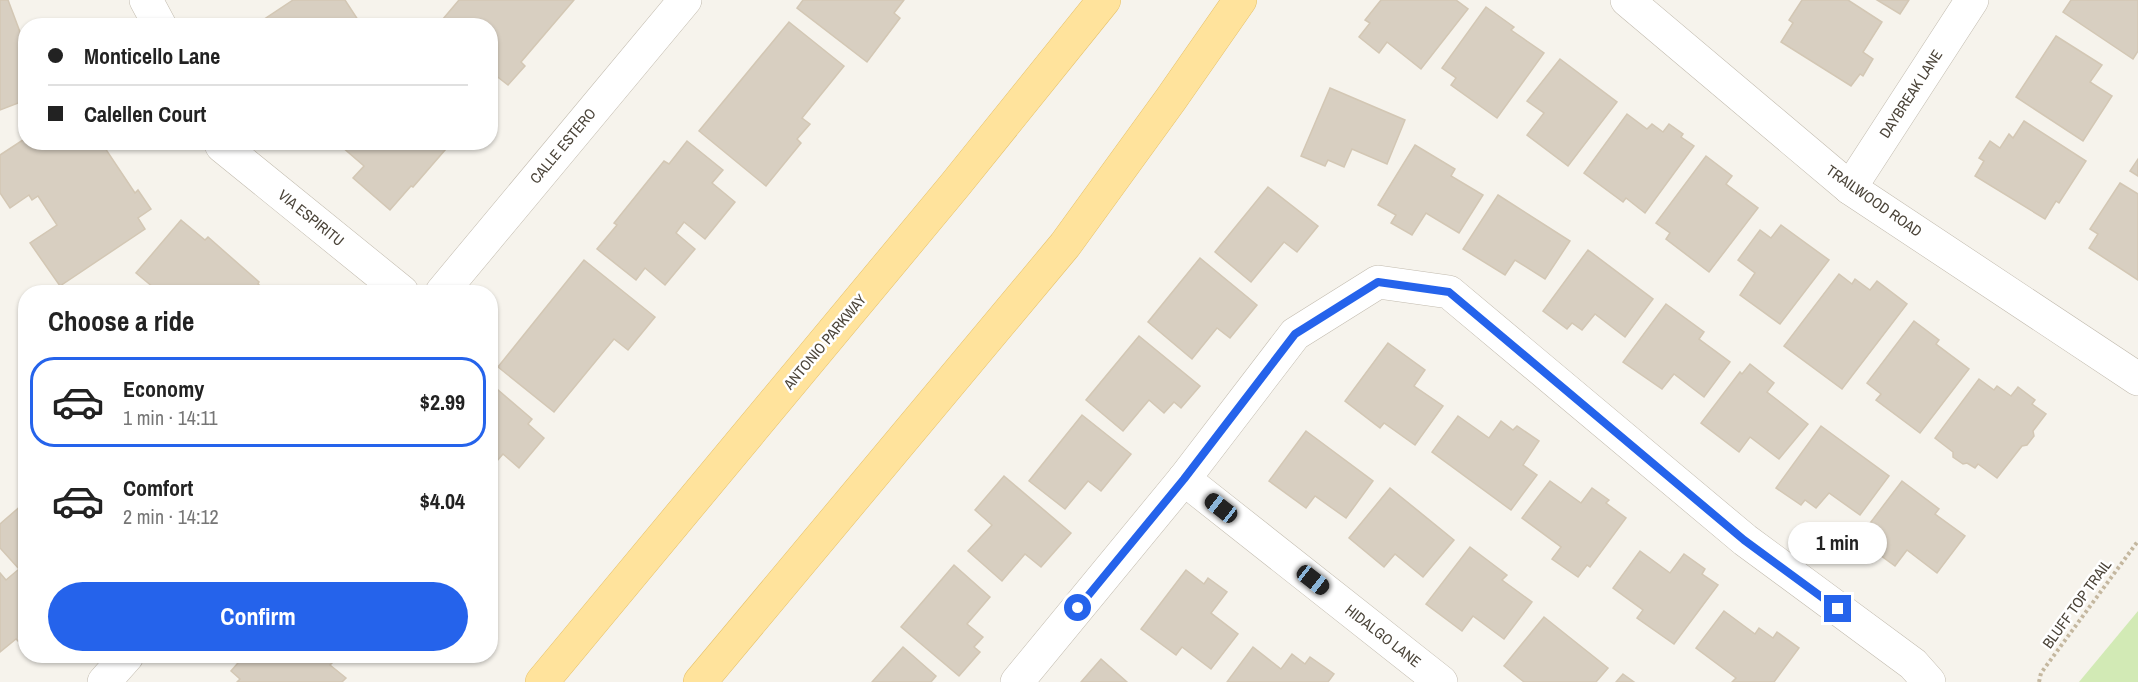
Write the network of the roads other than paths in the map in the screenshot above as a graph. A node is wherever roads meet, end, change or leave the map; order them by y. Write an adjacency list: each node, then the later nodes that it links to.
1 (146, 0): 7 (street)
2 (685, 0): 11 (street, CALLE ESTERO)
3 (1104, 0): 16 (main road, ANTONIO PARKWAY)
4 (1240, 0): 17 (main road)
5 (1627, 0): 9 (street, TRAILWOOD ROAD)
6 (1972, 0): 9 (street, DAYBREAK LANE)
7 (156, 18)
8 (227, 150): 10 (street, VIA ESPIRITU)
9 (1850, 188): 12 (street, TRAILWOOD ROAD)
10 (393, 285)
11 (448, 285)
12 (2138, 379)
13 (1184, 479): 18 (street); 19 (street, HIDALGO LANE); 20 (street)
14 (121, 663): 15 (street)
15 (104, 682)
16 (542, 682)
17 (700, 682)
18 (1017, 682)
19 (1441, 682)
20 (1929, 682)

